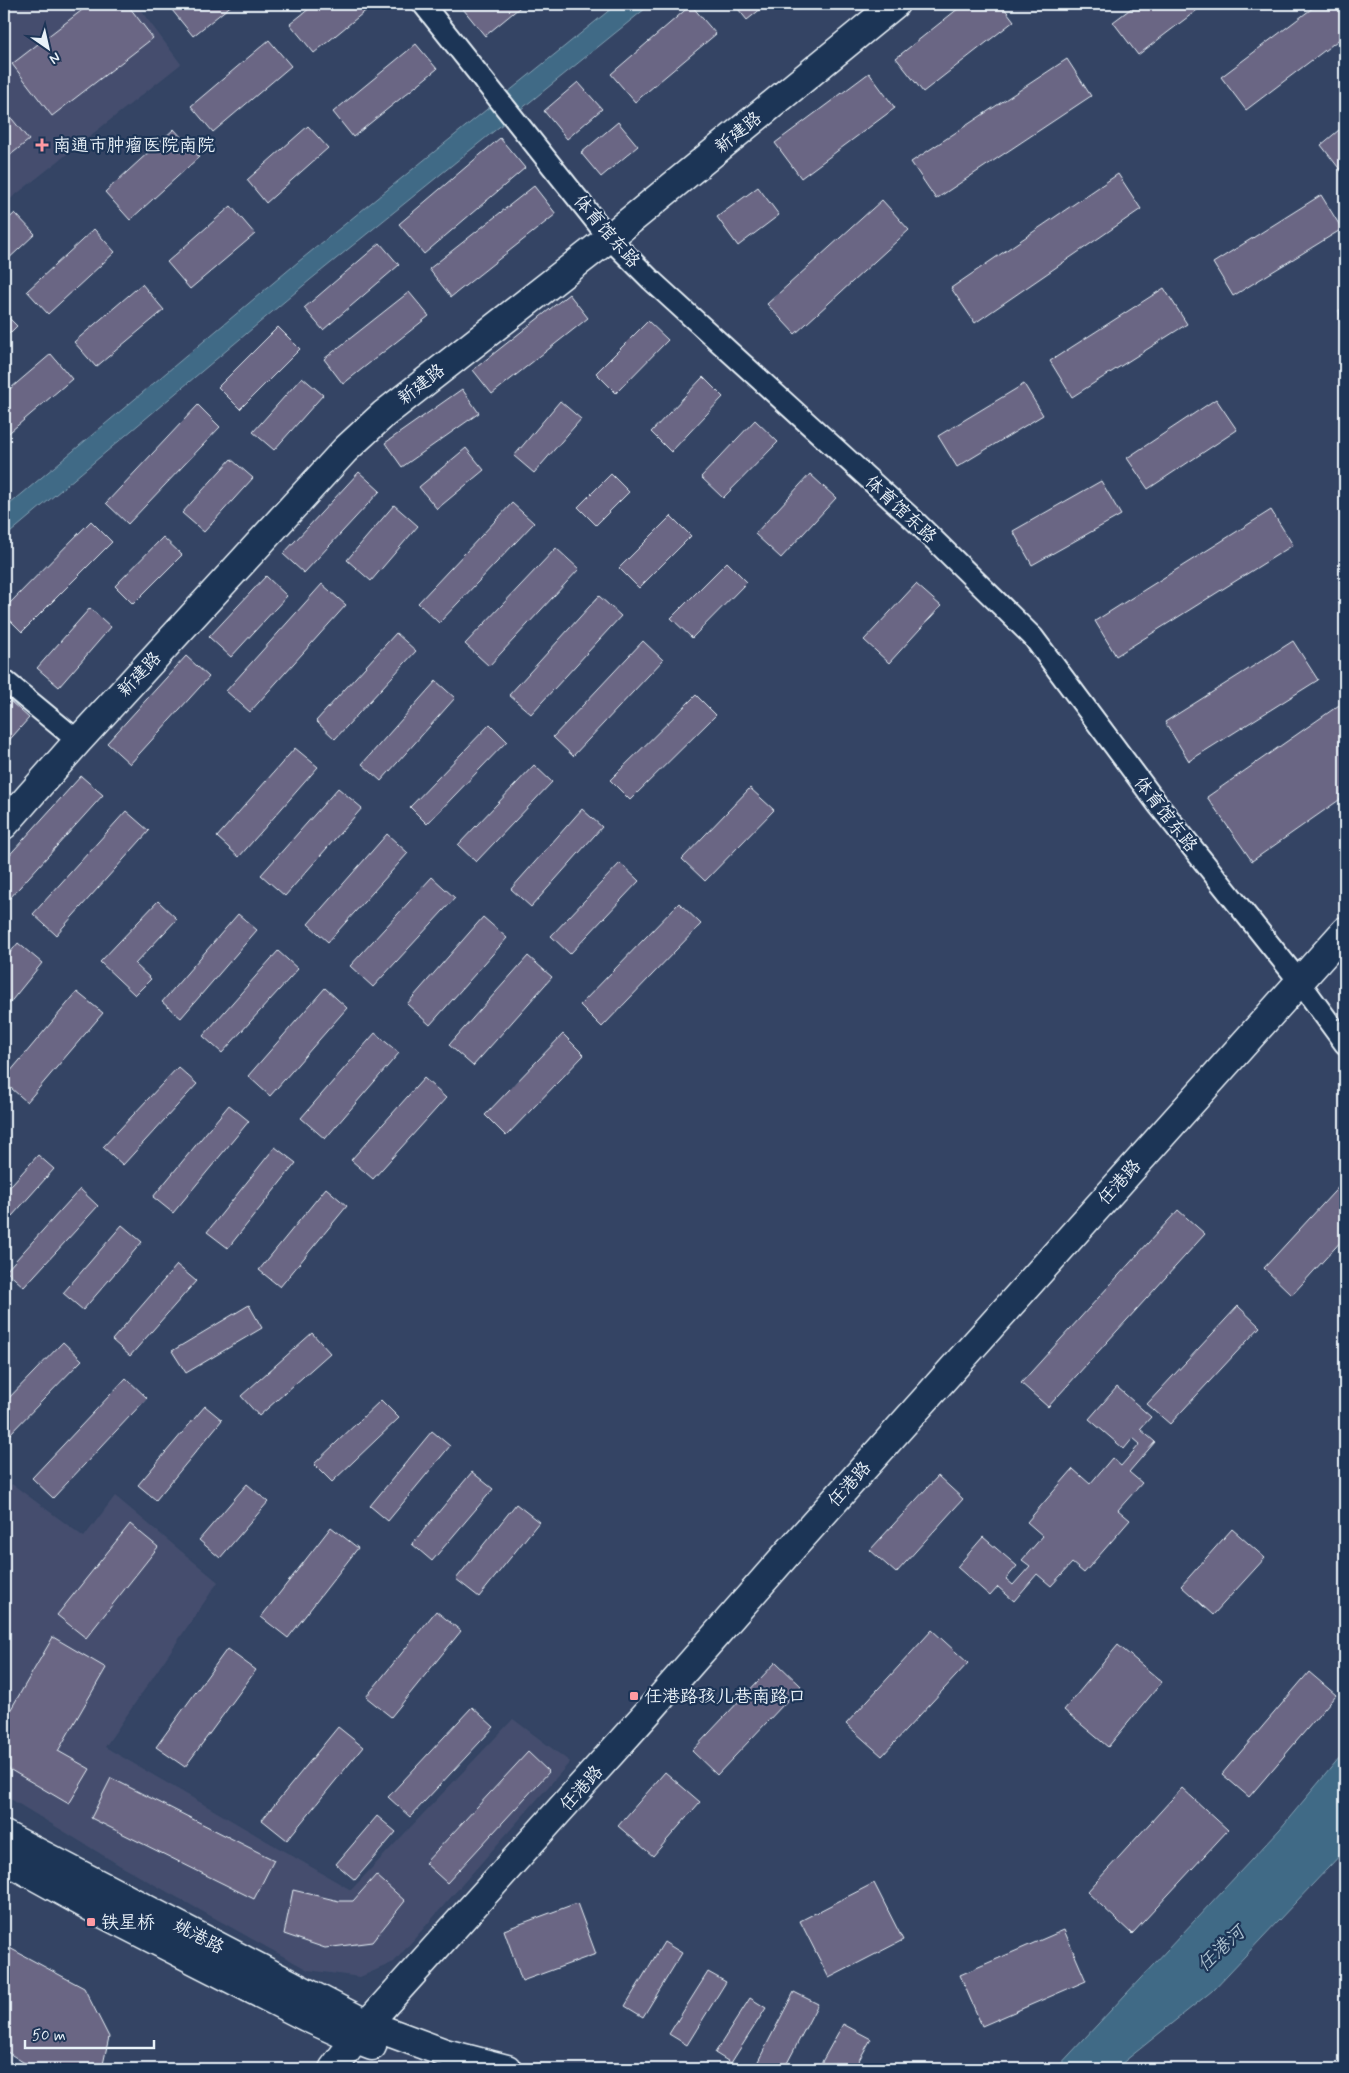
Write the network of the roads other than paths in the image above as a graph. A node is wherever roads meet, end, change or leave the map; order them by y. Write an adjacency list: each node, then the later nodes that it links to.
1 (423, 4): 3 (street, 体育馆东路)
2 (895, 4): 3 (street, 新建路)
3 (609, 238): 5 (street, 新建路); 8 (street, 体育馆东路)
4 (4, 680): 5 (street)
5 (78, 741): 6 (street, 新建路)
6 (4, 825)
7 (1345, 931): 8 (street, 任港路)
8 (1299, 981): 9 (street, 体育馆东路); 12 (street, 任港路)
9 (1345, 1044)
10 (4, 1835): 12 (street, 姚港路)
11 (4, 1859): 12 (street, 姚港路)
12 (361, 2032): 13 (street, 任港路); 14 (street); 15 (street)
13 (333, 2069)
14 (442, 2069)
15 (507, 2069)

